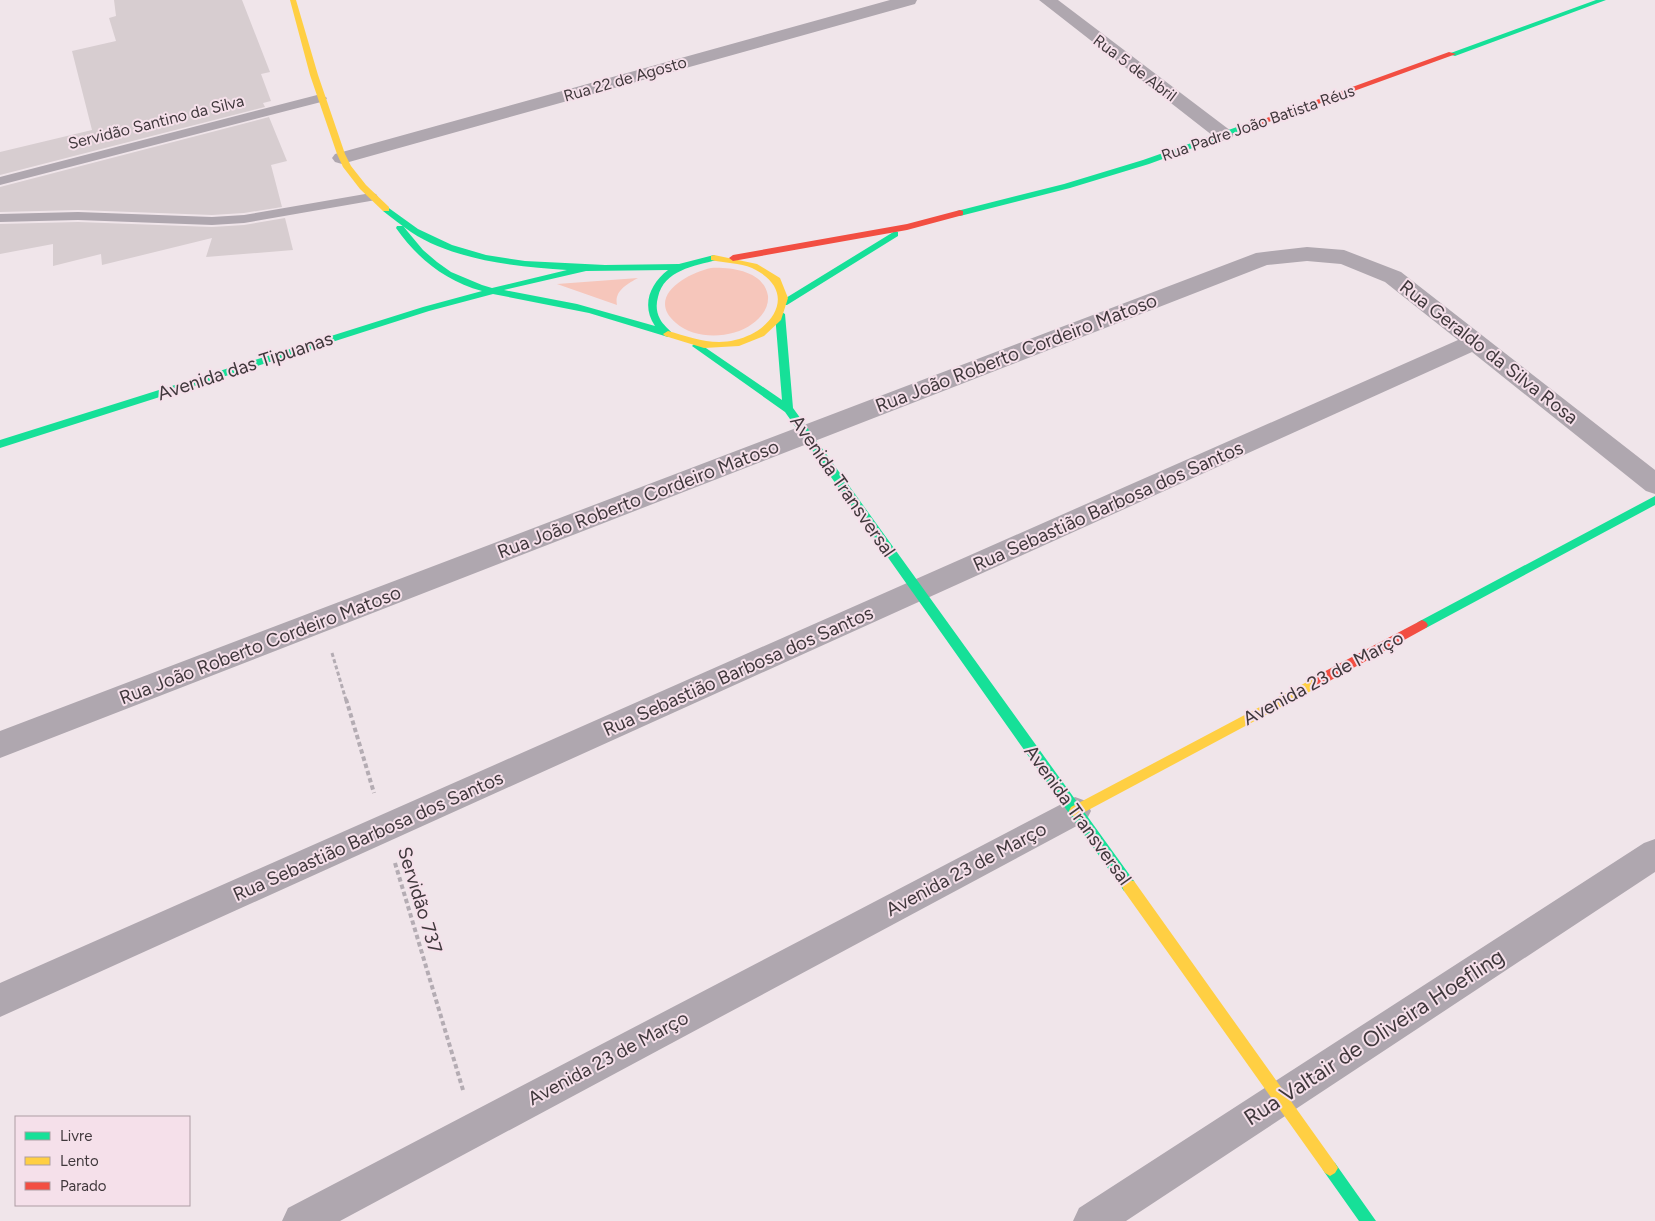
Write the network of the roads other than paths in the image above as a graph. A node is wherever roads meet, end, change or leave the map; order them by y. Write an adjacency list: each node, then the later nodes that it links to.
1 (293, 0): 5 (main road)
2 (909, 0): 7 (street, Rua 22 de Agosto)
3 (1047, 0): 6 (street, Rua 5 de Abril)
4 (1603, 0): 6 (main road, Rua Padre João Batista Réus)
5 (321, 98): 7 (main road); 8 (lane, Servidão Santino da Silva)
6 (1224, 135): 12 (main road, Rua Padre João Batista Réus)
7 (342, 158): 9 (main road)
8 (0, 181)
9 (372, 197): 10 (main road); 11 (lane)
10 (392, 216): 14 (main road); 17 (main road)
11 (0, 218)
12 (907, 226): 15 (main road, Rua Padre João Batista Réus); 20 (main road, Rua Padre João Batista Réus)
13 (1307, 254): 22 (street, Rua Geraldo da Silva Rosa); 25 (street, Rua João Roberto Cordeiro Matoso)
14 (424, 258): 18 (main road); 19 (main road)
15 (733, 258): 16 (main road); 20 (main road)
16 (679, 267): 17 (main road); 21 (main road)
17 (582, 270): 19 (main road, Avenida das Tipuanas)
18 (433, 277)
19 (490, 291): 21 (main road); 26 (main road, Avenida das Tipuanas)
20 (782, 309): 23 (main road); 24 (main road, Avenida Transversal)
21 (664, 332): 23 (main road)
22 (1476, 340): 27 (street, Rua Geraldo da Silva Rosa); 29 (street, Rua Sebastião Barbosa dos Santos)
23 (697, 346): 24 (main road, Avenida Transversal)
24 (788, 409): 25 (main road, Avenida Transversal)
25 (806, 434): 29 (main road, Avenida Transversal); 30 (street, Rua João Roberto Cordeiro Matoso)
26 (0, 444)
27 (1655, 484)
28 (1655, 500): 31 (main road, Avenida 23 de Março)
29 (918, 591): 31 (main road, Avenida Transversal); 33 (street, Rua Sebastião Barbosa dos Santos)
30 (0, 745)
31 (1075, 811): 34 (main road, Avenida Transversal); 35 (street, Avenida 23 de Março)
32 (1655, 854): 34 (street, Rua Valtair de Oliveira Hoefling)
33 (0, 1000)
34 (1280, 1098): 36 (street, Rua Valtair de Oliveira Hoefling); 37 (main road, Avenida Transversal)
35 (301, 1221)
36 (1092, 1221)
37 (1368, 1221)

